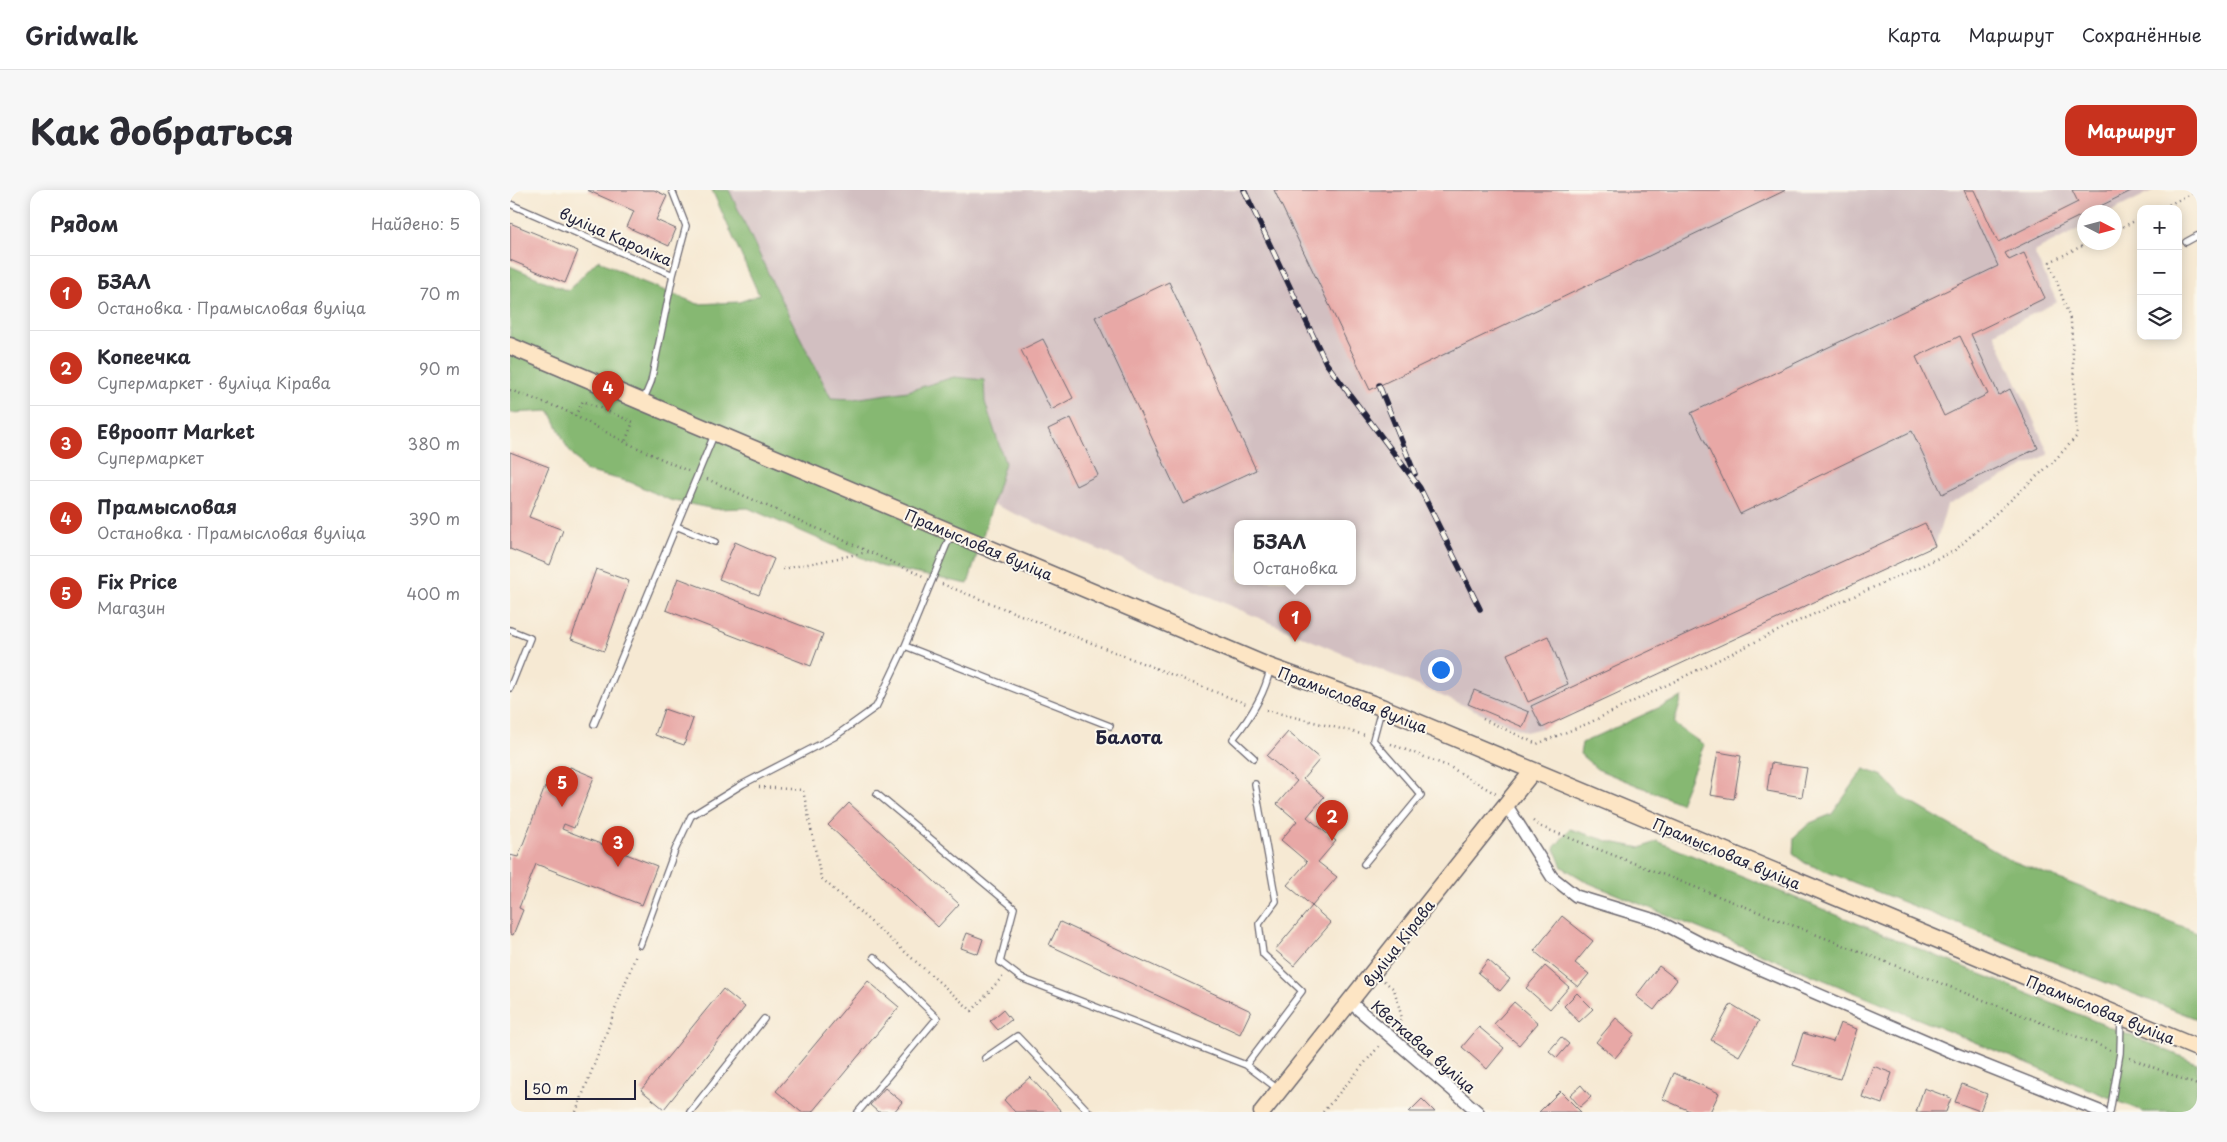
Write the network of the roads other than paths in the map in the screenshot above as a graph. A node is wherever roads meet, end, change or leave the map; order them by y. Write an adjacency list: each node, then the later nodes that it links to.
1 (672, 190): 5 (lane)
2 (510, 204): 5 (lane, вуліца Кароліка)
3 (2197, 236): 4 (lane)
4 (2186, 242)
5 (673, 275): 7 (lane, вуліца Кароліка)
6 (510, 346): 7 (main road, Прамысловая вуліца)
7 (642, 402): 8 (main road, Прамысловая вуліца)
8 (714, 433): 9 (lane); 10 (main road, Прамысловая вуліца)
9 (676, 526): 11 (lane); 17 (lane)
10 (951, 532): 13 (lane); 14 (main road, Прамысловая вуліца)
11 (714, 542)
12 (510, 630): 15 (lane)
13 (905, 646): 18 (lane); 25 (lane)
14 (1270, 667): 16 (main road, Прамысловая вуліца); 19 (lane)
15 (510, 688)
16 (1381, 708): 20 (main road, Прамысловая вуліца); 24 (lane)
17 (594, 724)
18 (1110, 726)
19 (1254, 758)
20 (1532, 772): 23 (main road, вуліца Кірава); 28 (main road, Прамысловая вуліца)
21 (1255, 784): 32 (lane)
22 (877, 794): 32 (lane)
23 (1508, 804): 27 (main road, вуліца Кірава); 39 (street)
24 (1364, 864)
25 (640, 944)
26 (874, 957): 35 (lane)
27 (1351, 1003): 33 (main road, вуліца Кірава); 38 (street, Кветкавая вуліца)
28 (2121, 1017): 30 (main road, Прамысловая вуліца); 40 (lane)
29 (764, 1019): 34 (lane)
30 (2197, 1048)
31 (985, 1058): 36 (lane)
32 (1246, 1065): 33 (lane)
33 (1280, 1090): 37 (main road, вуліца Кірава)
34 (690, 1112)
35 (858, 1112)
36 (1089, 1112)
37 (1262, 1112)
38 (1478, 1112)
39 (2102, 1112)
40 (2110, 1112)

